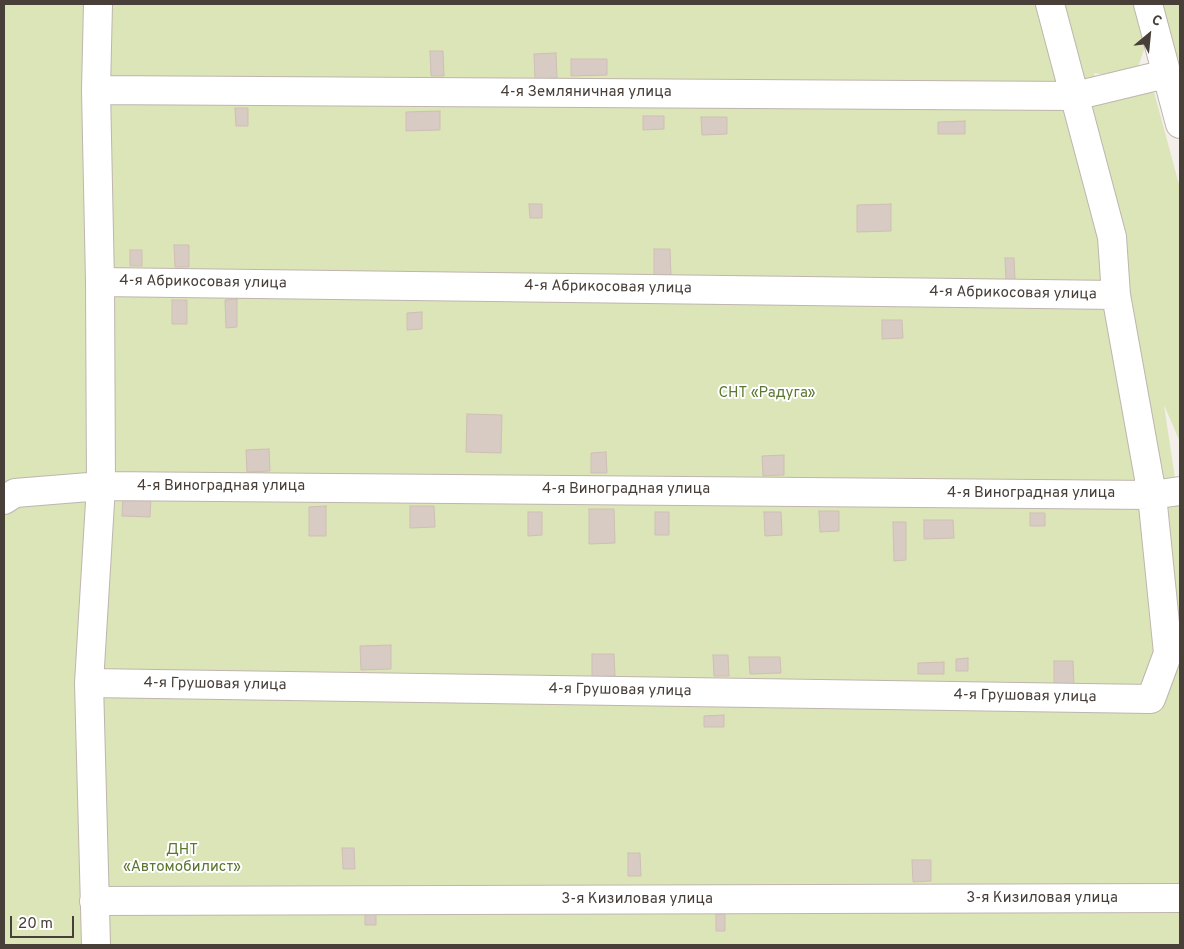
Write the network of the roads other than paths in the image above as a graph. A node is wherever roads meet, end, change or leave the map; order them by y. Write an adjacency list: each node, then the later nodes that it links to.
1 (98, 4): 5 (street)
2 (1050, 4): 6 (street)
3 (1148, 4): 4 (street)
4 (1166, 74): 6 (street, 4-я Земляничная улица); 7 (street)
5 (96, 90): 6 (street, 4-я Земляничная улица); 8 (street)
6 (1075, 96): 9 (street)
7 (1178, 111)
8 (100, 282): 9 (street, 4-я Абрикосовая улица); 10 (street)
9 (1116, 295): 12 (street)
10 (101, 486): 12 (street, 4-я Виноградная улица); 13 (street, 4-я Виноградная улица); 14 (street)
11 (1180, 491): 12 (street, 4-я Виноградная улица)
12 (1152, 495): 14 (street, 4-я Грушовая улица)
13 (4, 500)
14 (89, 683): 16 (street)
15 (1180, 898): 16 (street, 3-я Кизиловая улица)
16 (94, 901): 17 (street)
17 (96, 945)

